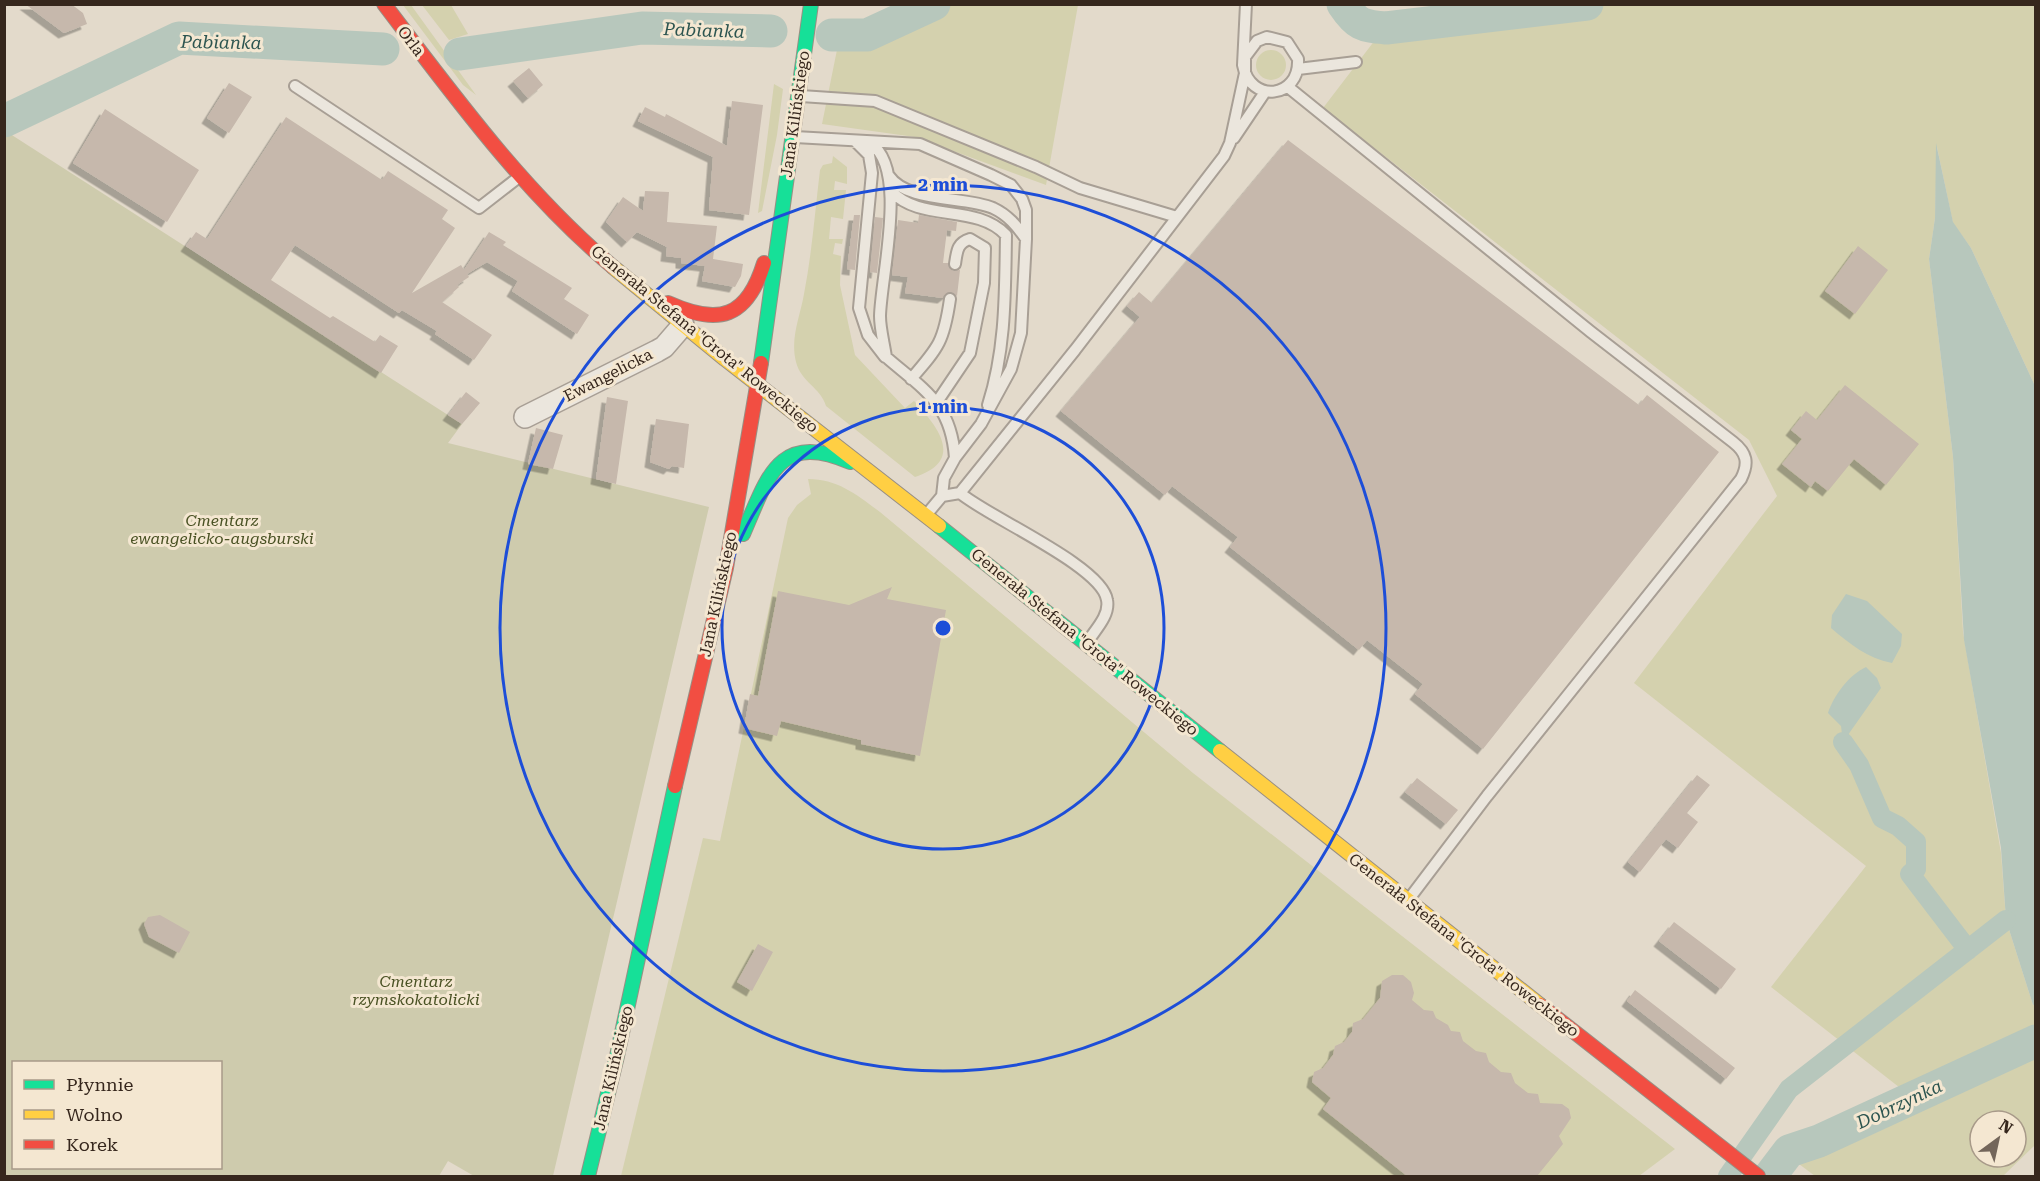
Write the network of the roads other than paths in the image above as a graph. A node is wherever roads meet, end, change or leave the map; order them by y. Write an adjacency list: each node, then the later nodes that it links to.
1 (384, 4): 8 (street, Orla)
2 (811, 4): 12 (street, Jana Kilińskiego)
3 (1246, 4): 4 (lane)
4 (1245, 57): 6 (lane); 7 (lane)
5 (1356, 62): 6 (lane)
6 (1298, 69): 10 (lane)
7 (1245, 73): 11 (lane); 16 (lane)
8 (439, 78): 19 (street, Generała Stefana "Grota" Roweckiego)
9 (295, 86): 19 (lane)
10 (1288, 87): 11 (lane); 40 (lane)
11 (1266, 92): 16 (lane)
12 (798, 96): 13 (street, Jana Kilińskiego); 21 (lane)
13 (792, 137): 14 (lane); 17 (street, Jana Kilińskiego)
14 (854, 141): 15 (lane); 27 (lane)
15 (870, 143): 18 (lane); 22 (lane)
16 (1230, 143): 21 (lane)
17 (789, 161): 24 (street); 29 (street, Jana Kilińskiego)
18 (886, 171): 20 (lane); 22 (lane)
19 (519, 176): 24 (street, Generała Stefana "Grota" Roweckiego)
20 (890, 190): 27 (lane); 32 (lane)
21 (1177, 217): 35 (lane)
22 (1026, 239): 32 (lane)
23 (956, 264): 30 (lane)
24 (628, 279): 26 (street, Generała Stefana "Grota" Roweckiego)
25 (950, 298): 28 (lane)
26 (683, 325): 29 (street, Generała Stefana "Grota" Roweckiego); 31 (street, Ewangelicka)
27 (886, 357): 28 (lane)
28 (911, 379): 30 (lane)
29 (757, 384): 34 (street, Generała Stefana "Grota" Roweckiego); 38 (street, Jana Kilińskiego)
30 (937, 402): 33 (lane)
31 (525, 417)
32 (981, 424): 33 (lane)
33 (955, 458): 36 (lane)
34 (878, 478): 37 (street, Generała Stefana "Grota" Roweckiego); 38 (street)
35 (960, 493): 36 (lane); 39 (lane)
36 (942, 496): 37 (lane)
37 (926, 515): 39 (street, Generała Stefana "Grota" Roweckiego)
38 (726, 568): 41 (street, Jana Kilińskiego)
39 (1086, 644): 40 (street, Generała Stefana "Grota" Roweckiego)
40 (1407, 901): 42 (street, Generała Stefana "Grota" Roweckiego)
41 (588, 1176)
42 (1758, 1176)

